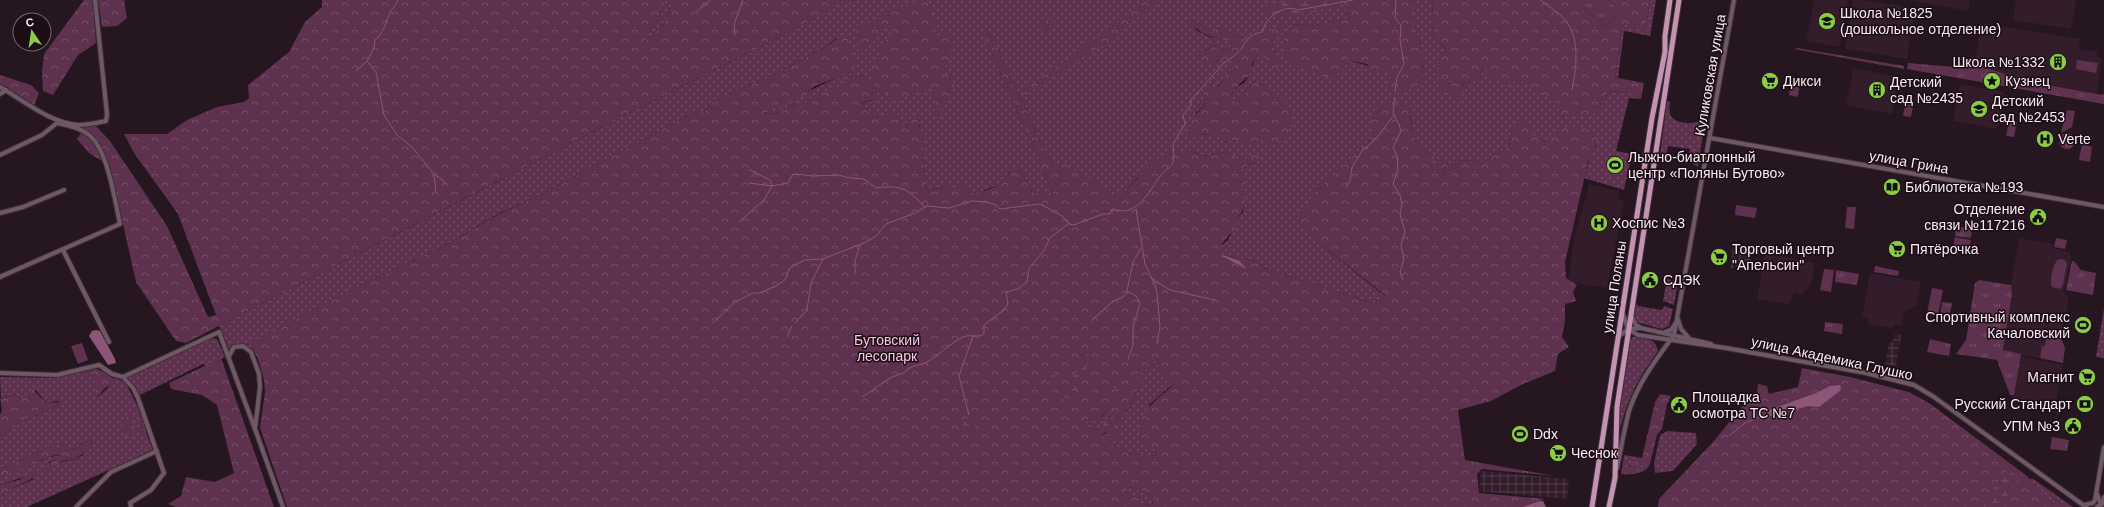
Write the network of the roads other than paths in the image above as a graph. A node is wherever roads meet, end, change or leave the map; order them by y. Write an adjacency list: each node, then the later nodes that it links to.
1 (95, 0): 6 (street)
2 (1670, 0): 15 (main road, улица Поляны)
3 (1679, 0): 16 (main road, улица Поляны)
4 (1734, 0): 8 (street, Куликовская улица)
5 (0, 87): 6 (street)
6 (6, 90): 7 (street)
7 (0, 94)
8 (1710, 138): 11 (street, улица Грина); 17 (street, Куликовская улица)
9 (0, 155): 13 (street)
10 (64, 190): 12 (street)
11 (2104, 207)
12 (0, 213)
13 (63, 250): 14 (street); 27 (street)
14 (0, 277)
15 (1622, 313): 19 (street); 23 (main road, улица Поляны)
16 (1631, 314): 18 (street); 19 (main road, улица Поляны)
17 (1677, 319): 20 (street); 22 (street, Куликовская улица); 24 (street)
18 (1641, 328): 19 (street); 20 (street)
19 (1628, 329): 21 (street); 23 (street); 25 (main road, улица Поляны)
20 (1662, 332): 22 (street); 26 (street)
21 (1638, 335): 25 (street); 26 (street, улица Академика Глушко)
22 (1674, 335): 24 (street); 26 (street, Куликовская улица)
23 (1618, 337): 43 (main road, улица Поляны)
24 (1690, 338): 28 (street)
25 (1626, 341): 35 (main road, улица Поляны)
26 (1670, 341): 28 (street, улица Академика Глушко); 35 (street, Куликовская улица)
27 (109, 342)
28 (1717, 346): 38 (street, улица Академика Глушко)
29 (229, 356): 31 (street); 32 (street); 32 (street)
30 (0, 373): 31 (street)
31 (123, 377): 34 (street)
32 (255, 429): 42 (street)
33 (2104, 447): 36 (street)
34 (157, 451): 40 (street); 41 (street)
35 (1615, 478): 44 (main road, улица Поляны)
36 (2097, 492): 38 (street); 39 (street)
37 (2104, 497): 39 (street)
38 (2082, 504): 45 (street, улица Академика Глушко)
39 (2099, 506)
40 (76, 507)
41 (131, 507)
42 (283, 507)
43 (1592, 507)
44 (1609, 507)
45 (2086, 507)

